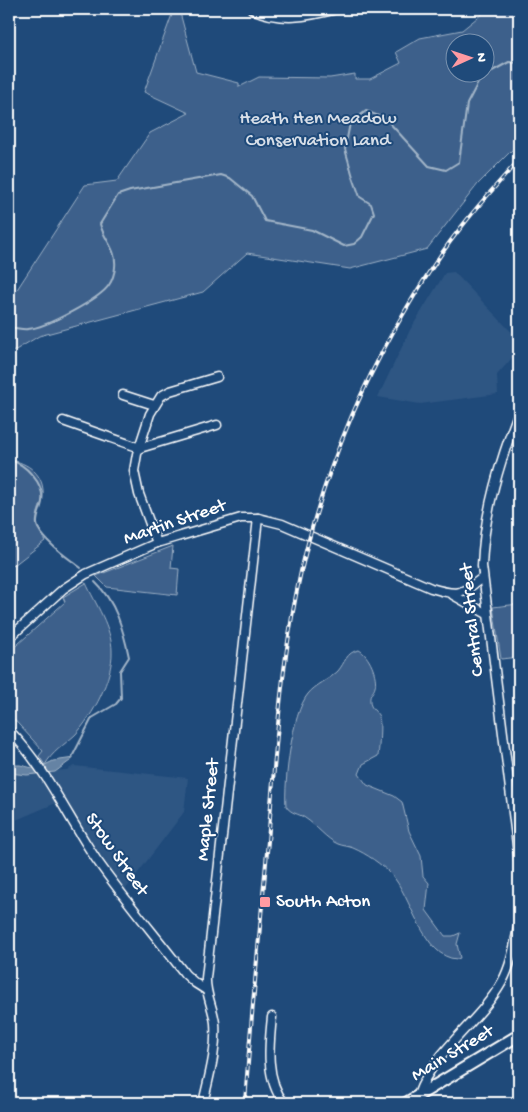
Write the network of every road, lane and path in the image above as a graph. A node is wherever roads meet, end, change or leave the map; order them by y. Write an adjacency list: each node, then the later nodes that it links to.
1 (252, 9): 2 (street)
2 (337, 9)
3 (217, 377): 5 (street)
4 (123, 395): 5 (street)
5 (154, 406): 9 (street)
6 (519, 410): 12 (street, Central Street)
7 (63, 421): 9 (street)
8 (217, 425): 9 (street)
9 (140, 448): 11 (street)
10 (258, 518): 11 (street, Martin Street); 13 (street, Martin Street); 19 (street, Maple Street)
11 (157, 543): 15 (street, Martin Street)
12 (482, 578): 13 (street); 14 (street, Central Street)
13 (453, 594): 14 (street, Martin Street)
14 (486, 614): 17 (street, Central Street)
15 (9, 638)
16 (9, 730): 19 (street, Stow Street)
17 (519, 861)
18 (519, 923): 22 (street)
19 (206, 990): 23 (street, Maple Street)
20 (272, 1017): 24 (street)
21 (519, 1035): 22 (main road, Main Street)
22 (418, 1095): 25 (main road, Main Street)
23 (203, 1103)
24 (284, 1103)
25 (406, 1103)

